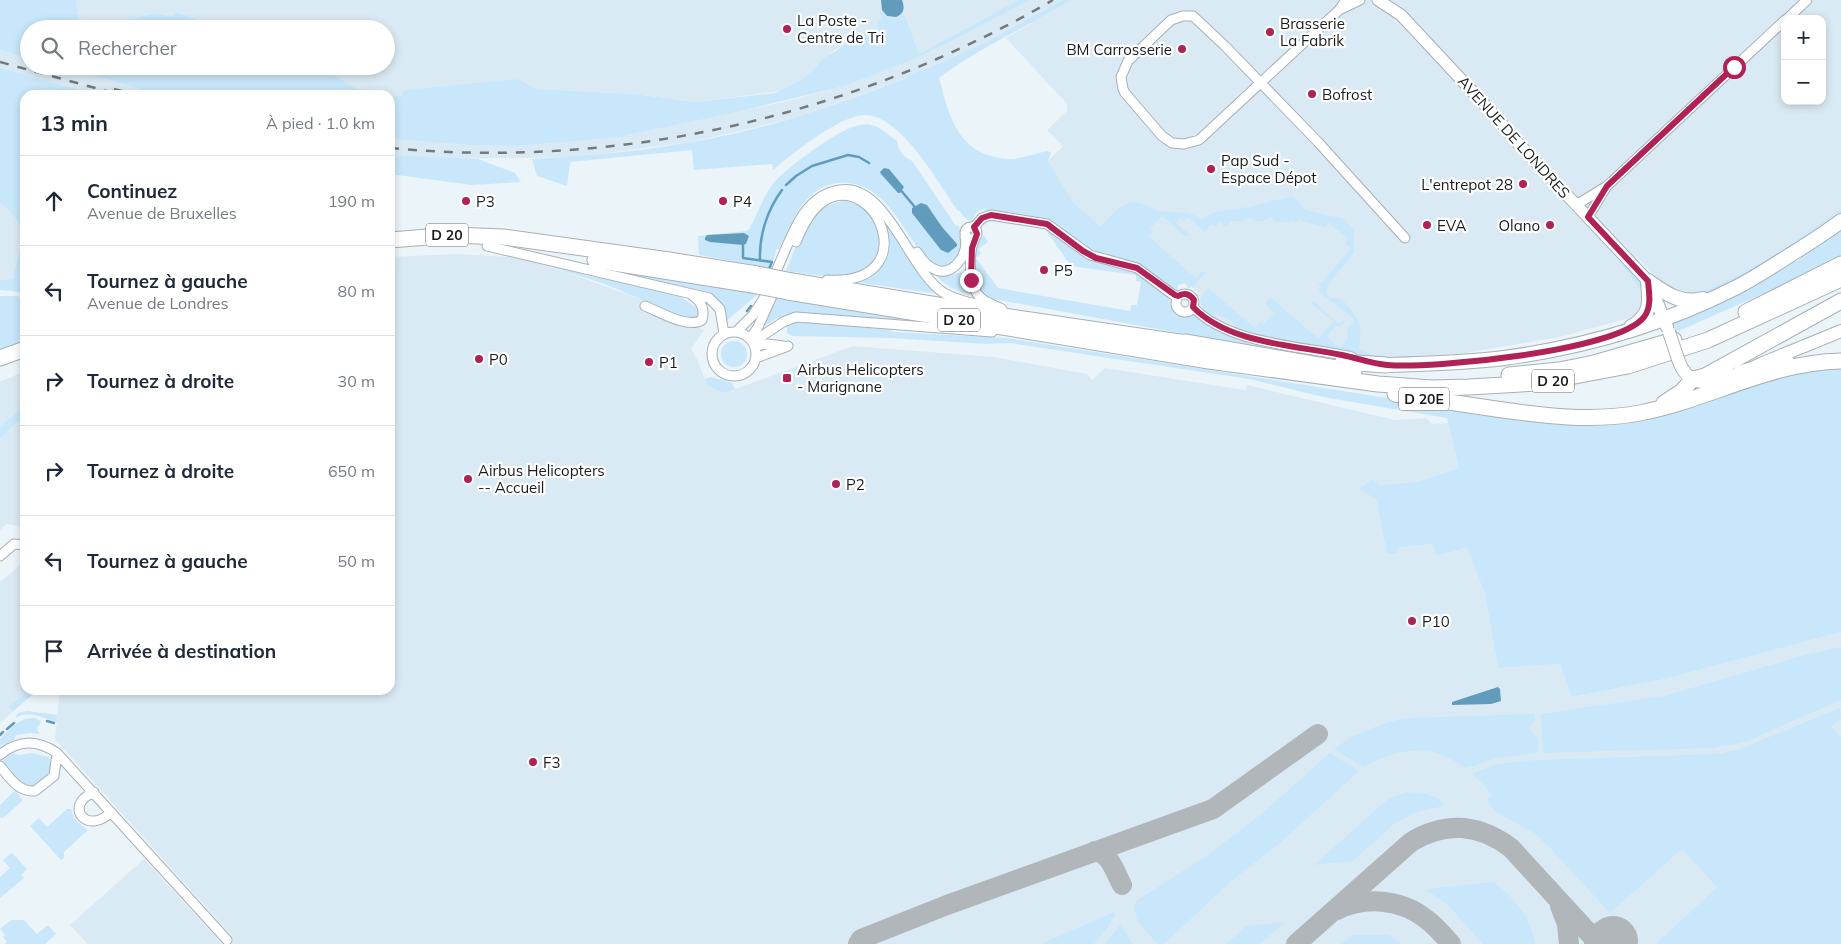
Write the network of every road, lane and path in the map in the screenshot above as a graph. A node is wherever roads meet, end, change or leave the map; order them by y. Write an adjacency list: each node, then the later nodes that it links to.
1 (1346, 0): 6 (street)
2 (1360, 0): 6 (street)
3 (1378, 0): 7 (street, AVENUE DE LONDRES)
4 (1392, 0): 7 (street, AVENUE DE LONDRES)
5 (1807, 0): 8 (street)
6 (1339, 10): 10 (street)
7 (1401, 15): 12 (street, AVENUE DE LONDRES)
8 (1791, 15)
9 (1781, 25): 11 (street)
10 (1259, 83): 10 (street); 17 (street)
11 (1607, 186): 12 (street); 13 (street)
12 (1576, 205): 13 (street, AVENUE DE LONDRES)
13 (1588, 217): 28 (street, AVENUE DE LONDRES)
14 (1841, 221): 29 (main road)
15 (899, 236): 22 (street); 25 (street); 35 (street)
16 (970, 237): 22 (street); 24 (street); 31 (street)
17 (1405, 238)
18 (395, 240): 27 (highway, D 20)
19 (486, 246): 20 (highway, D 20); 27 (highway, D 20); 30 (street)
20 (395, 250)
21 (1841, 264): 36 (highway)
22 (952, 268): 24 (street)
23 (1841, 270): 36 (highway, D 20)
24 (971, 277): 35 (street)
25 (788, 279): 25 (street); 27 (highway, D 20, bridge); 43 (highway, D 20)
26 (1841, 279): 49 (highway, D 20)
27 (754, 280)
28 (1648, 281): 29 (main road); 37 (main road); 41 (main road)
29 (1736, 288): 37 (main road)
30 (690, 295): 33 (street); 40 (street)
31 (1178, 296): 34 (street); 34 (street)
32 (1841, 301): 55 (highway, D 20E)
33 (645, 306)
34 (1193, 307): 52 (street)
35 (1002, 308): 43 (street)
36 (1746, 312): 44 (highway, D 20)
37 (1664, 319): 41 (main road); 55 (main road, bridge)
38 (1841, 331): 54 (main road)
39 (736, 332): 40 (street); 42 (street); 42 (street)
40 (724, 334): 48 (street)
41 (1615, 336): 52 (main road)
42 (753, 342): 43 (street); 48 (street); 48 (street)
43 (1134, 342): 44 (highway, D 20); 49 (highway, D 20)
44 (1185, 342): 52 (highway)
45 (20, 351): 47 (highway)
46 (1841, 357): 54 (main road)
47 (0, 358)
48 (756, 358)
49 (1209, 361): 56 (highway, D 20E)
50 (20, 362): 53 (highway)
51 (1841, 362): 56 (highway, D 20E)
52 (1386, 366)
53 (0, 368)
54 (1741, 372): 55 (main road)
55 (1693, 379): 56 (highway, D 20E)
56 (1640, 413)
57 (20, 545): 58 (street)
58 (0, 556)
59 (57, 753): 60 (street); 61 (street); 62 (street)
60 (0, 755)
61 (0, 766)
62 (94, 792): 63 (street); 63 (street)
63 (111, 812): 64 (street)
64 (227, 940)

